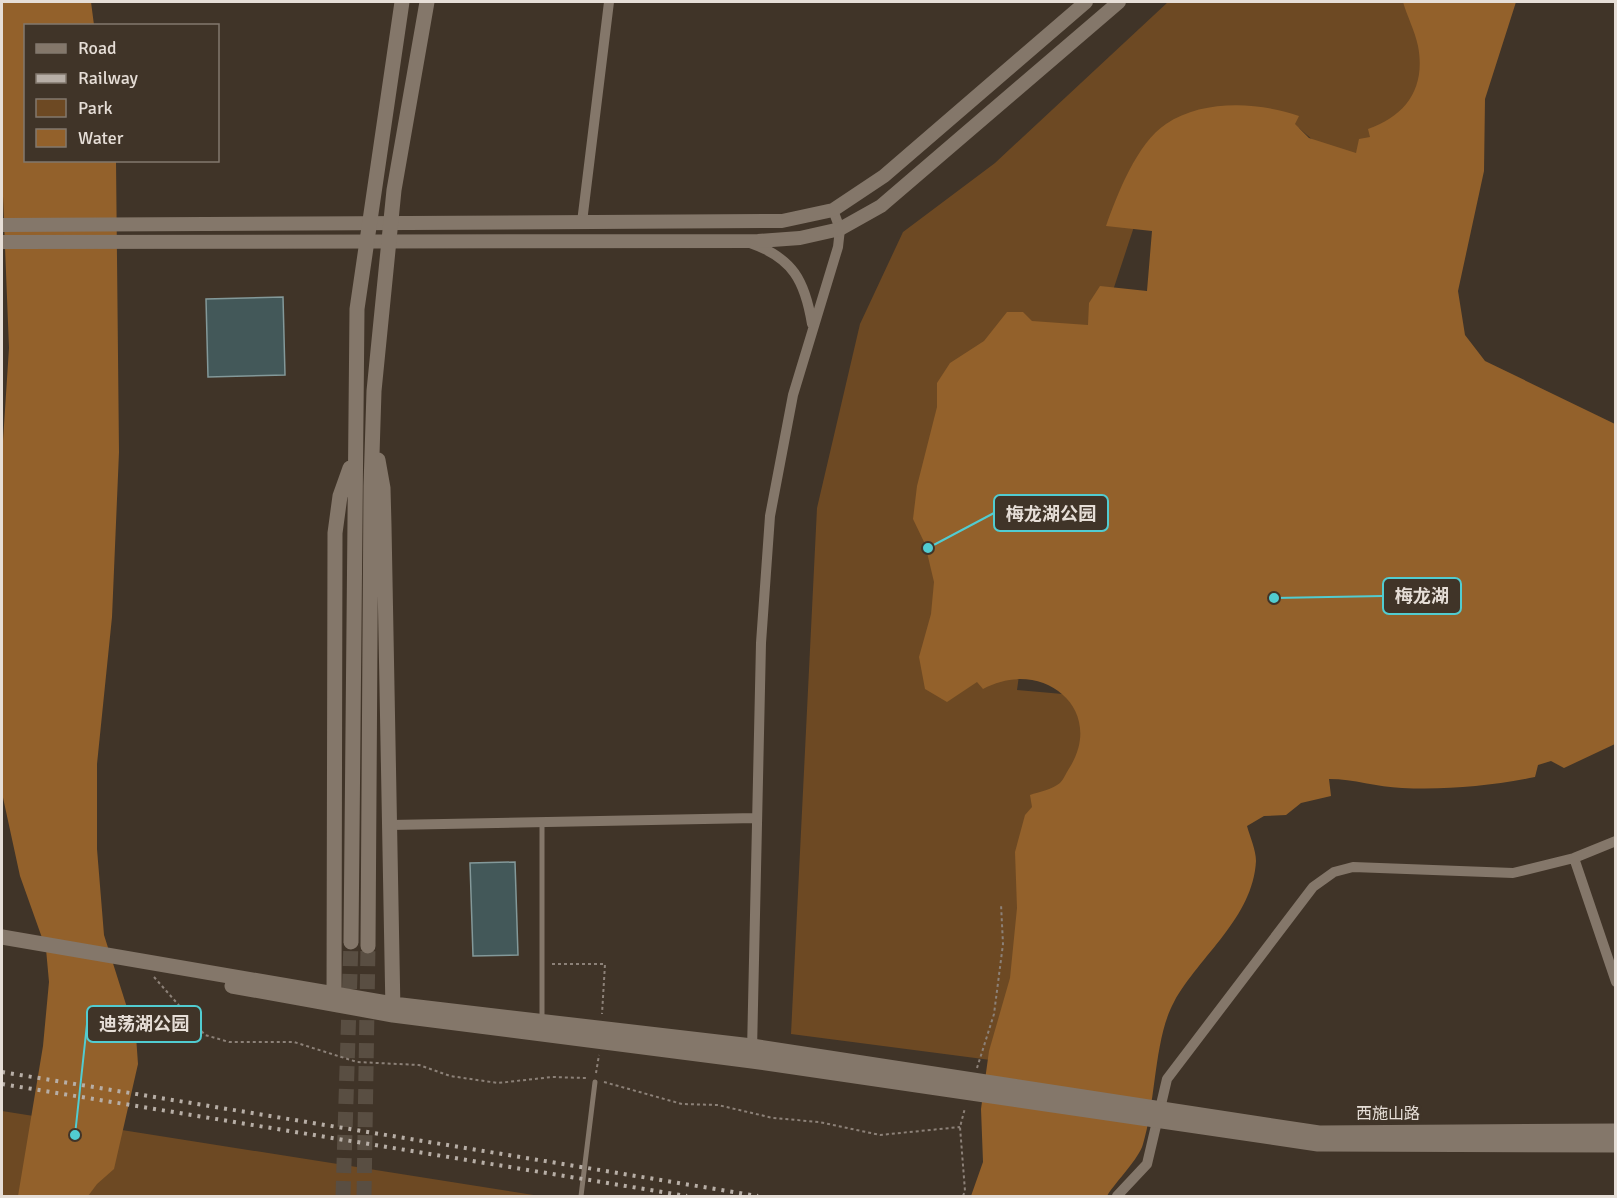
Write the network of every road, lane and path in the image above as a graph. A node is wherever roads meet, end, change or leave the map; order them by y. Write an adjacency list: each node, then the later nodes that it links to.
1 (402, 2): 8 (main road)
2 (427, 2): 9 (main road)
3 (609, 2): 7 (street)
4 (1086, 2): 6 (street)
5 (1119, 2): 11 (street)
6 (833, 210): 7 (street); 11 (street)
7 (582, 222): 9 (street)
8 (369, 224): 9 (street); 10 (street); 14 (main road)
9 (391, 224): 15 (main road)
10 (2, 225)
11 (840, 229): 12 (street); 16 (street)
12 (744, 241): 15 (street); 16 (street)
13 (2, 242): 14 (street)
14 (367, 242): 15 (street); 18 (main road)
15 (389, 242): 17 (main road)
16 (812, 326): 19 (street)
17 (373, 431): 21 (main road); 27 (main road)
18 (354, 457): 26 (main road); 35 (main road)
19 (756, 818): 20 (street); 38 (street)
20 (542, 822): 21 (street); 31 (lane)
21 (390, 825): 36 (main road)
22 (1616, 841): 23 (street)
23 (1574, 858): 34 (street); 48 (street)
24 (1000, 904): 41 (path)
25 (2, 937): 29 (main road)
26 (351, 942)
27 (368, 946)
28 (2, 948): 29 (main road)
29 (33, 948): 30 (main road)
30 (120, 962): 33 (main road); 35 (main road)
31 (542, 964): 32 (path); 37 (lane)
32 (605, 964)
33 (149, 971): 35 (main road); 39 (path)
34 (1616, 982)
35 (334, 999): 36 (main road)
36 (393, 1009): 37 (main road); 38 (main road)
37 (542, 1022): 38 (main road)
38 (752, 1054): 41 (main road)
39 (593, 1081): 46 (lane)
40 (603, 1082): 43 (path)
41 (970, 1086): 42 (main road); 43 (path)
42 (1162, 1114): 44 (main road, 西施山路); 45 (main road, 西施山路)
43 (960, 1126): 47 (path)
44 (1616, 1131)
45 (1616, 1145)
46 (581, 1197)
47 (963, 1197)
48 (1117, 1197)

